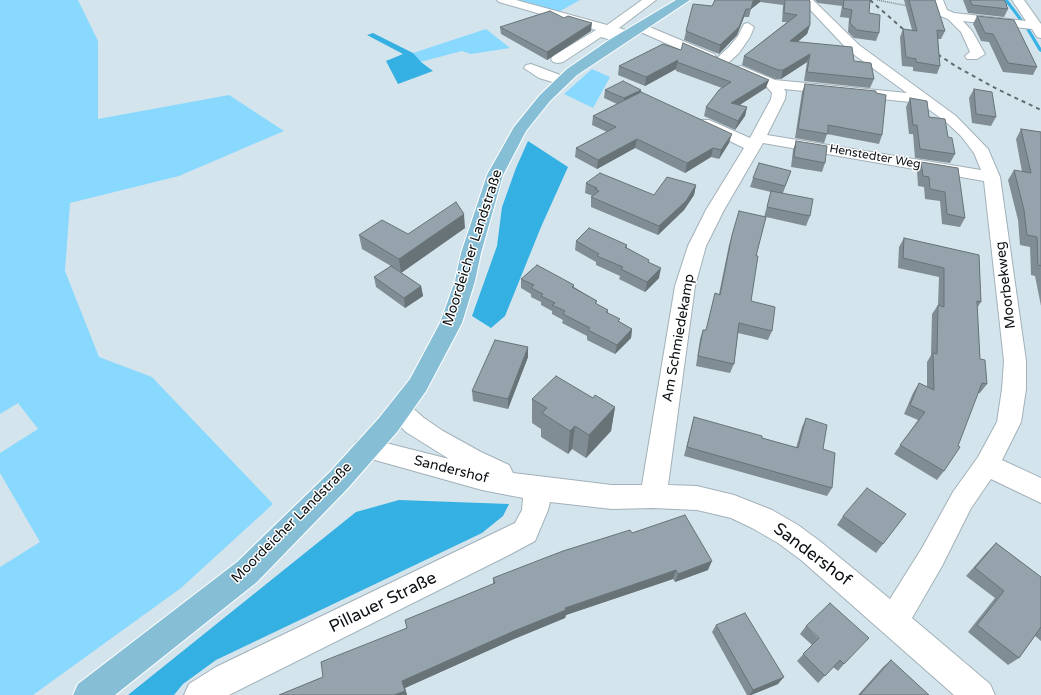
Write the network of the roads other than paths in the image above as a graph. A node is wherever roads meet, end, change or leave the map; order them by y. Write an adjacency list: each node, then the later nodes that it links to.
1 (503, 0): 9 (street)
2 (650, 0): 9 (street)
3 (684, 0): 11 (main road, Moordeicher Landstraße)
4 (807, 0): 18 (street, Moorbekweg)
5 (937, 0): 7 (street)
6 (1018, 0): 10 (street)
7 (952, 16): 10 (street); 12 (street)
8 (748, 27): 14 (street)
9 (608, 30): 11 (street)
10 (1039, 30)
11 (630, 34): 13 (street); 14 (street); 16 (main road, Moordeicher Landstraße)
12 (972, 56)
13 (558, 58)
14 (721, 62): 17 (street)
15 (531, 68): 16 (street)
16 (563, 81): 22 (main road, Moordeicher Landstraße)
17 (772, 84): 18 (street); 20 (street, Am Schmiedekamp)
18 (923, 99): 21 (street, Moorbekweg)
19 (690, 117): 20 (street)
20 (756, 142): 21 (street, Henstedter Weg); 27 (street, Am Schmiedekamp)
21 (992, 177): 24 (street, Moorbekweg)
22 (399, 410): 23 (main road, Moordeicher Landstraße); 25 (street, Sandershof)
23 (366, 448): 25 (street, Sandershof); 29 (main road, Moordeicher Landstraße)
24 (987, 465): 26 (street); 28 (street, Moorbekweg)
25 (538, 489): 27 (street, Sandershof); 30 (street, Pillauer Straße)
26 (1041, 491)
27 (653, 496): 28 (street, Sandershof)
28 (894, 621): 31 (street, Sandershof)
29 (89, 695)
30 (200, 695)
31 (979, 695)

